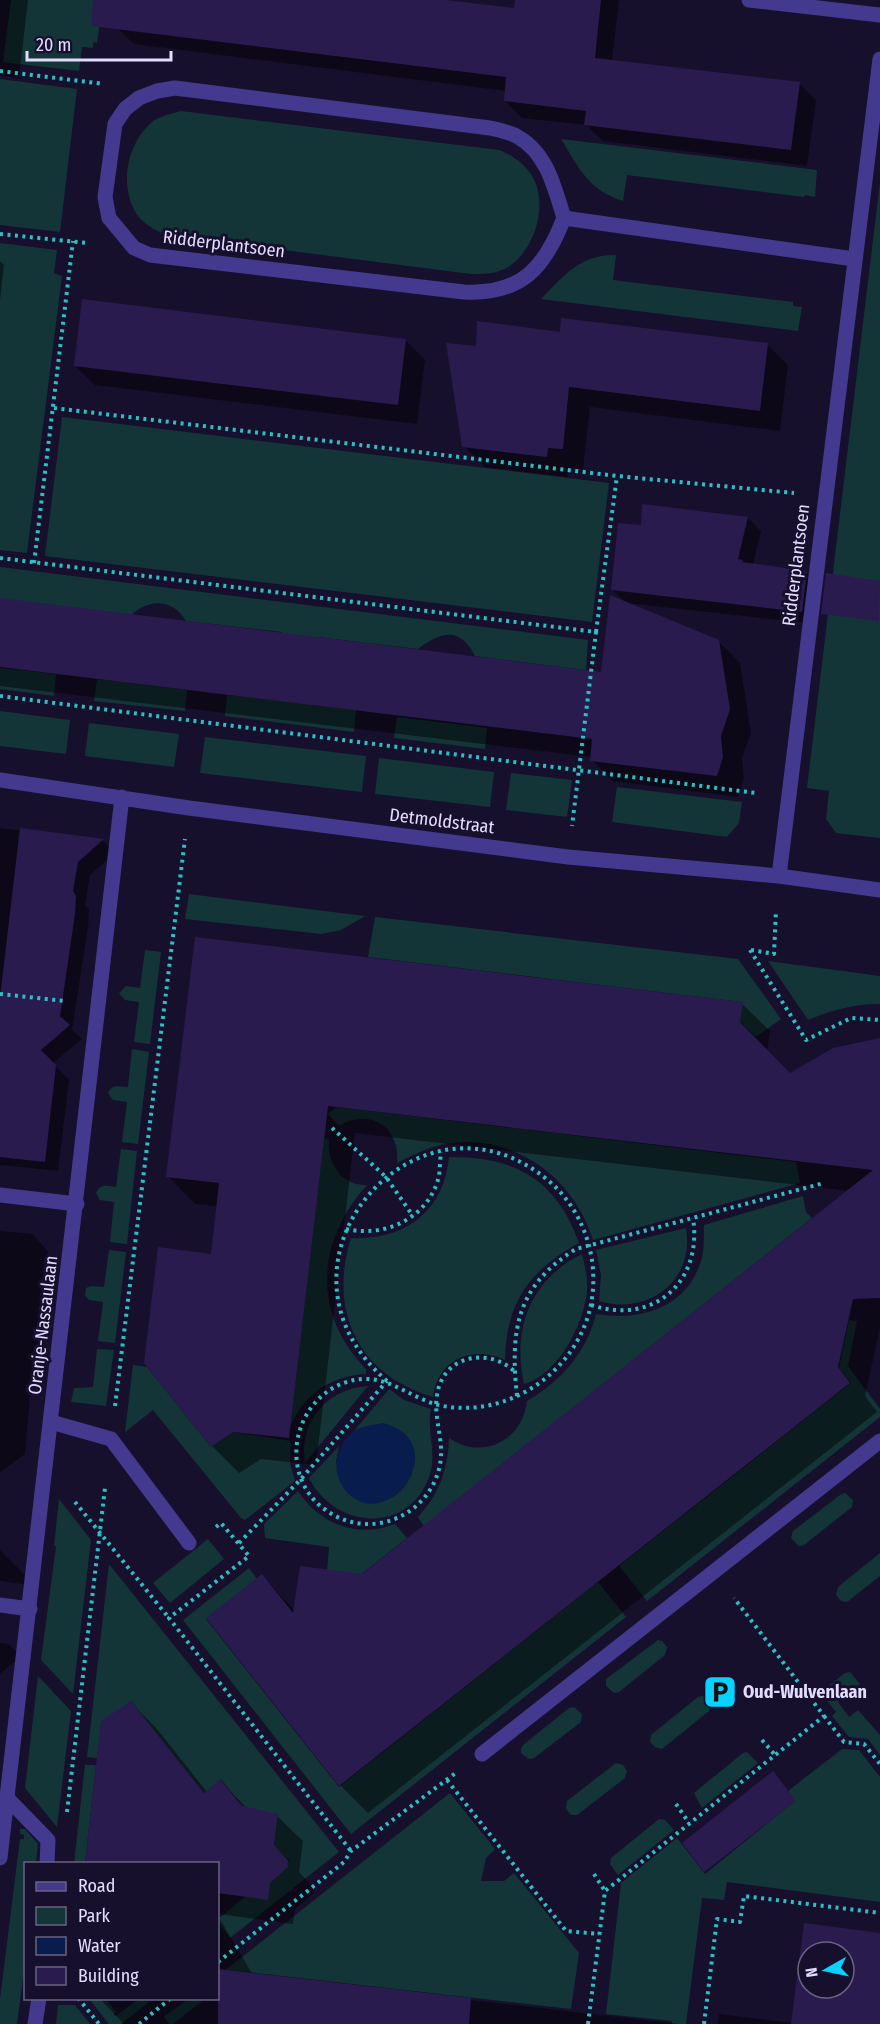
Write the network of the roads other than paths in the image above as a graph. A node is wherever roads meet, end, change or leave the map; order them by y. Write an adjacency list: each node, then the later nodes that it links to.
1 (749, 0): 2 (street)
2 (880, 15)
3 (880, 59): 5 (street, Ridderplantsoen)
4 (564, 218): 4 (street, Ridderplantsoen); 5 (street)
5 (854, 259): 8 (street, Ridderplantsoen)
6 (0, 780): 7 (street, Detmoldstraat)
7 (122, 797): 8 (street, Detmoldstraat); 11 (street, Oranje-Nassaulaan)
8 (778, 876): 9 (street, Detmoldstraat)
9 (880, 890)
10 (0, 1195): 11 (street)
11 (77, 1204): 12 (street, Oranje-Nassaulaan)
12 (51, 1422): 14 (street); 16 (street, Oranje-Nassaulaan)
13 (880, 1441): 17 (street)
14 (189, 1543)
15 (0, 1605): 16 (street)
16 (30, 1609): 18 (street, Oranje-Nassaulaan)
17 (482, 1754)
18 (8, 1798): 19 (street, Oranje-Nassaulaan); 20 (street)
19 (0, 1858)
20 (47, 1862)
21 (39, 2000): 22 (street)
22 (35, 2024)

